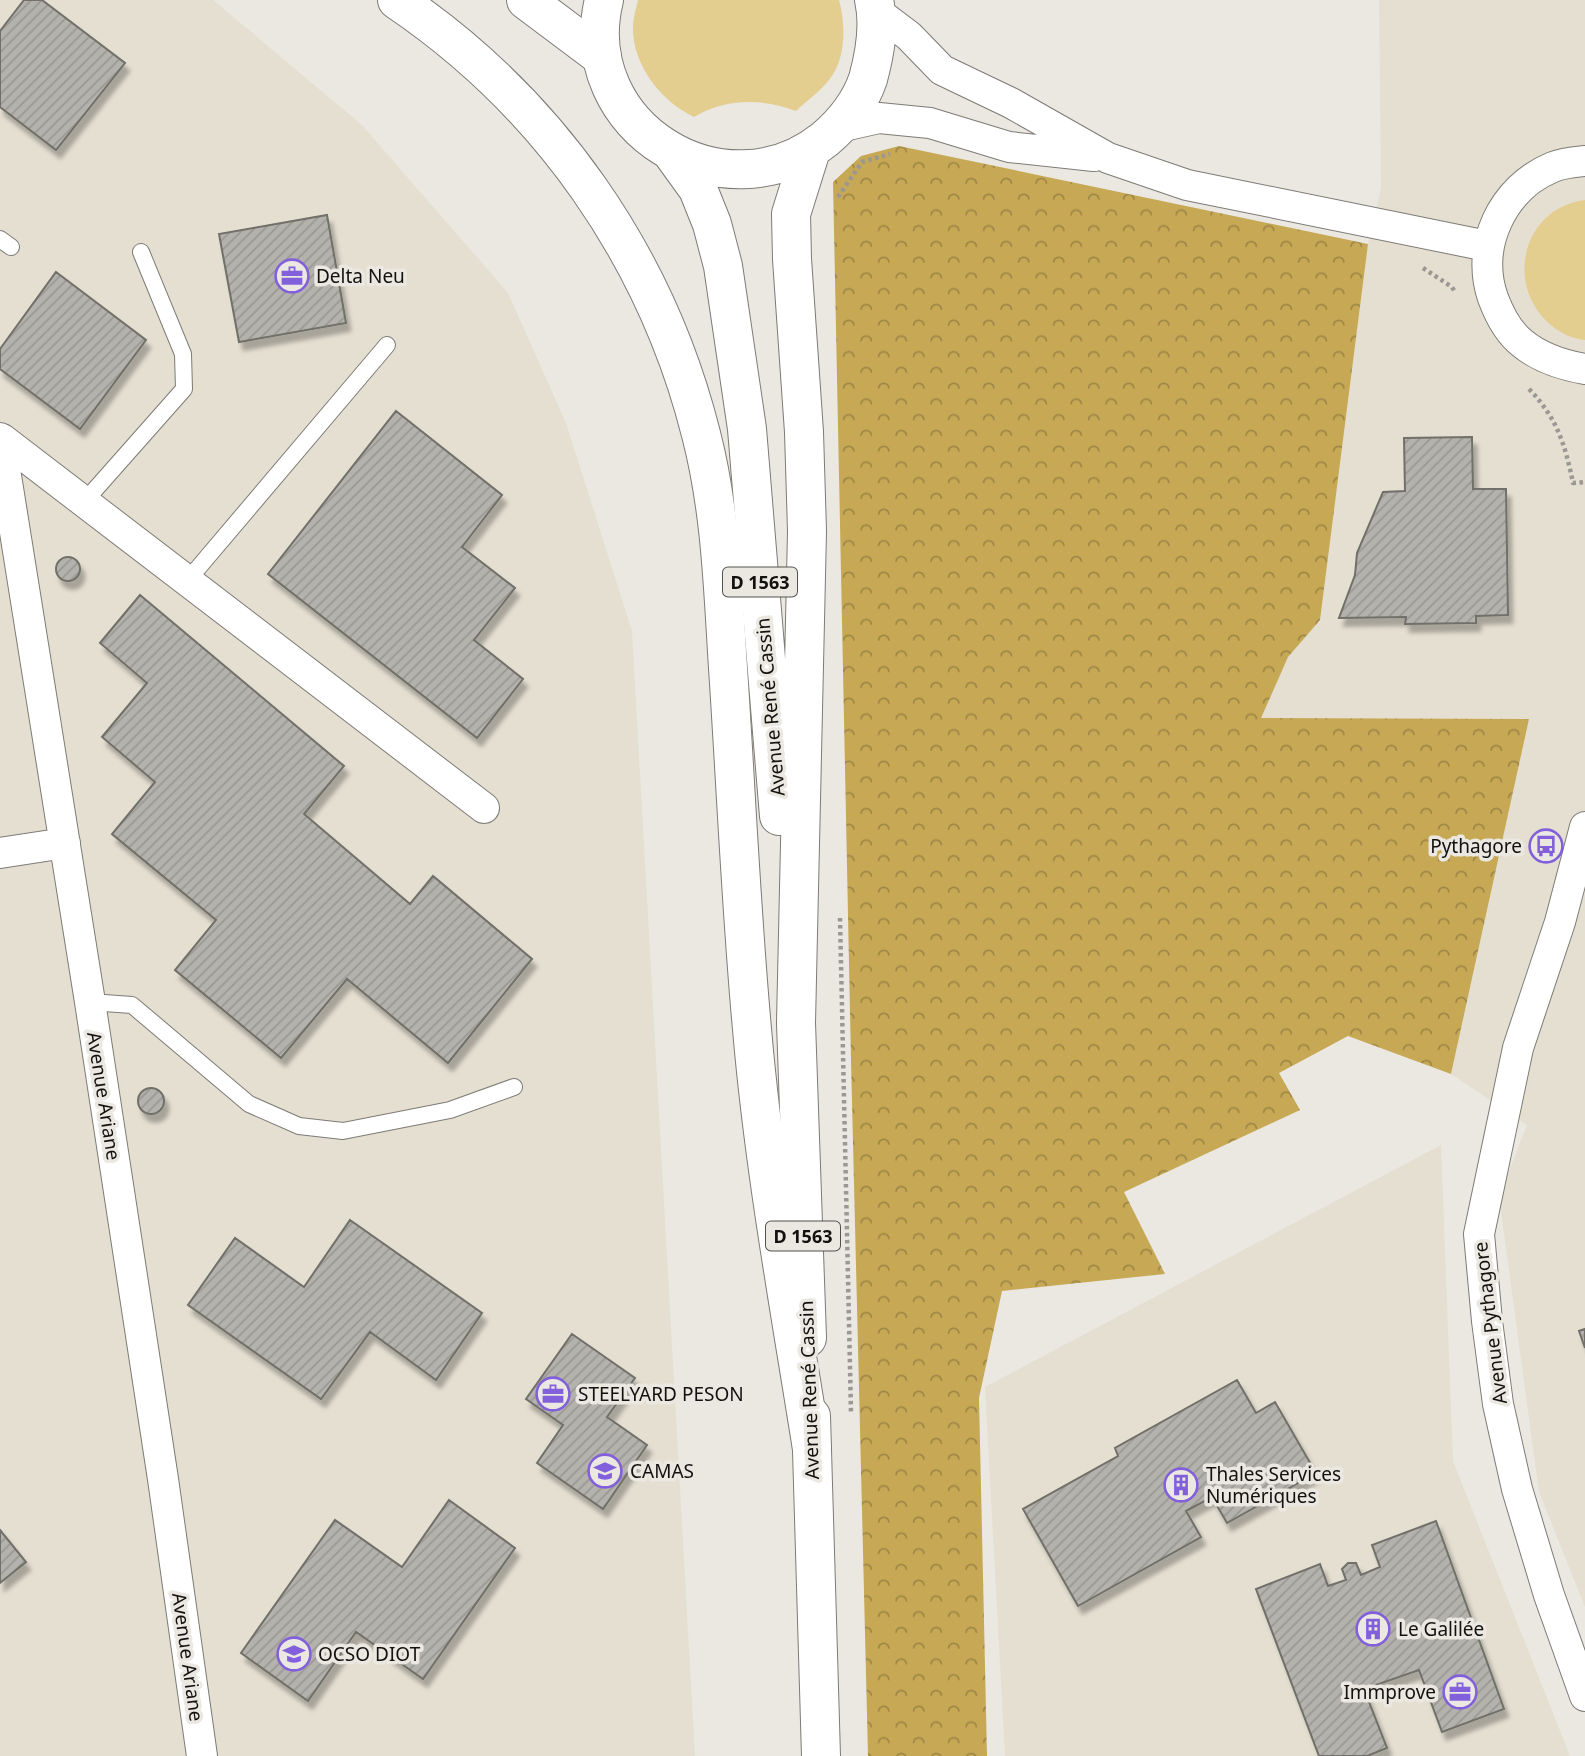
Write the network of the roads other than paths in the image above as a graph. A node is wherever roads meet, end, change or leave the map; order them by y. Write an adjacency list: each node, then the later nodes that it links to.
1 (397, 0): 24 (main road)
2 (526, 0): 5 (main road)
3 (604, 0): 5 (main road)
4 (875, 5): 6 (main road, Avenue René Cassin); 8 (street)
5 (602, 57): 7 (main road)
6 (825, 139): 7 (main road); 8 (street); 22 (main road, Avenue René Cassin / D 1563)
7 (672, 153): 22 (main road, Avenue René Cassin / D 1563)
8 (1108, 158): 10 (street)
9 (1585, 161): 10 (street)
10 (1488, 246): 13 (street)
11 (141, 252): 15 (lane)
12 (387, 345): 16 (lane)
13 (1585, 372)
14 (1, 438): 15 (street); 19 (street, Avenue Ariane)
15 (84, 502): 16 (street)
16 (187, 581): 17 (street)
17 (484, 808)
18 (1585, 827): 25 (street, Avenue Pythagore)
19 (65, 843): 20 (street); 21 (street, Avenue Ariane)
20 (0, 853)
21 (89, 1002): 23 (lane); 26 (street, Avenue Ariane)
22 (796, 1023): 24 (main road, Avenue René Cassin / D 1563)
23 (514, 1087)
24 (812, 1449): 27 (main road, Avenue René Cassin / D 1563)
25 (1585, 1696)
26 (202, 1756)
27 (821, 1756)

